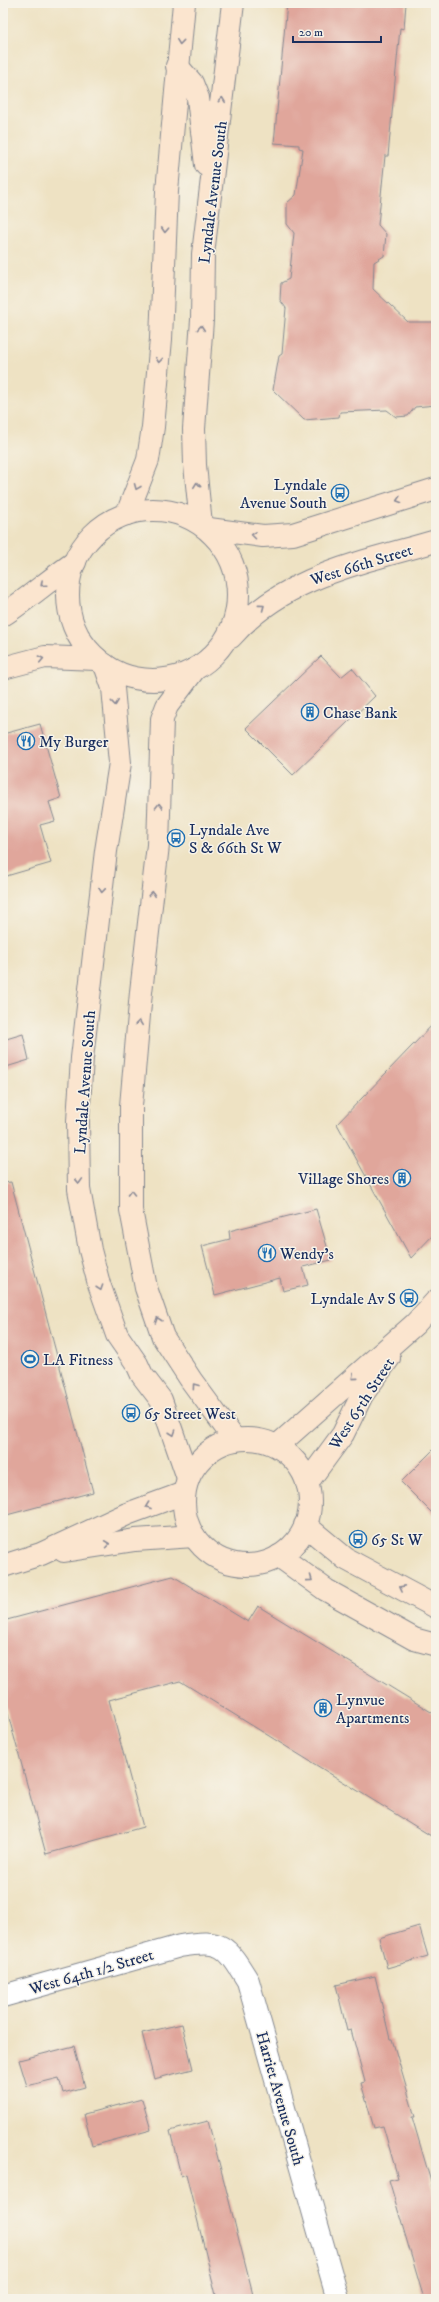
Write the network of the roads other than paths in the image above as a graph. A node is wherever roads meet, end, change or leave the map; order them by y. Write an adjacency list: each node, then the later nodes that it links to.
1 (184, 3): 3 (main road, one-way to 3)
2 (233, 3): 4 (main road, Lyndale Avenue South, one-way to 2)
3 (177, 66): 4 (main road); 6 (main road, one-way to 6)
4 (209, 208): 7 (main road, Lyndale Avenue South, one-way to 4)
5 (436, 489): 7 (main road, one-way to 7)
6 (126, 514): 7 (main road); 9 (main road)
7 (205, 527): 11 (main road)
8 (436, 541): 11 (main road, West 66th Street, one-way to 8)
9 (75, 562): 10 (main road, one-way to 10); 12 (main road)
10 (3, 615)
11 (215, 654): 14 (main road)
12 (101, 662): 13 (main road, one-way to 12); 14 (main road); 20 (main road, Lyndale Avenue South, one-way to 20)
13 (3, 668)
14 (194, 670): 17 (main road, one-way to 14)
15 (436, 1301): 16 (main road, West 65th Street)
16 (415, 1324): 18 (main road, West 65th Street, one-way to 18); 19 (main road, West 65th Street)
17 (234, 1440): 18 (main road, Lyndale Avenue South); 20 (main road, Lyndale Avenue South)
18 (277, 1446): 19 (main road, Lyndale Avenue South)
19 (307, 1483): 21 (main road, Lyndale Avenue South)
20 (186, 1485): 22 (main road, Lyndale Avenue South); 23 (main road, one-way to 23)
21 (305, 1525): 24 (main road, Lyndale Avenue South); 26 (main road, one-way to 21)
22 (194, 1536): 23 (main road, one-way to 22); 24 (main road, Lyndale Avenue South)
23 (41, 1554): 25 (main road)
24 (279, 1556): 27 (main road, one-way to 27)
25 (3, 1566)
26 (436, 1607)
27 (436, 1645)
28 (180, 1946): 29 (street, West 64th 1/2 Street); 30 (street, Harriet Avenue South)
29 (3, 1996)
30 (338, 2299)

